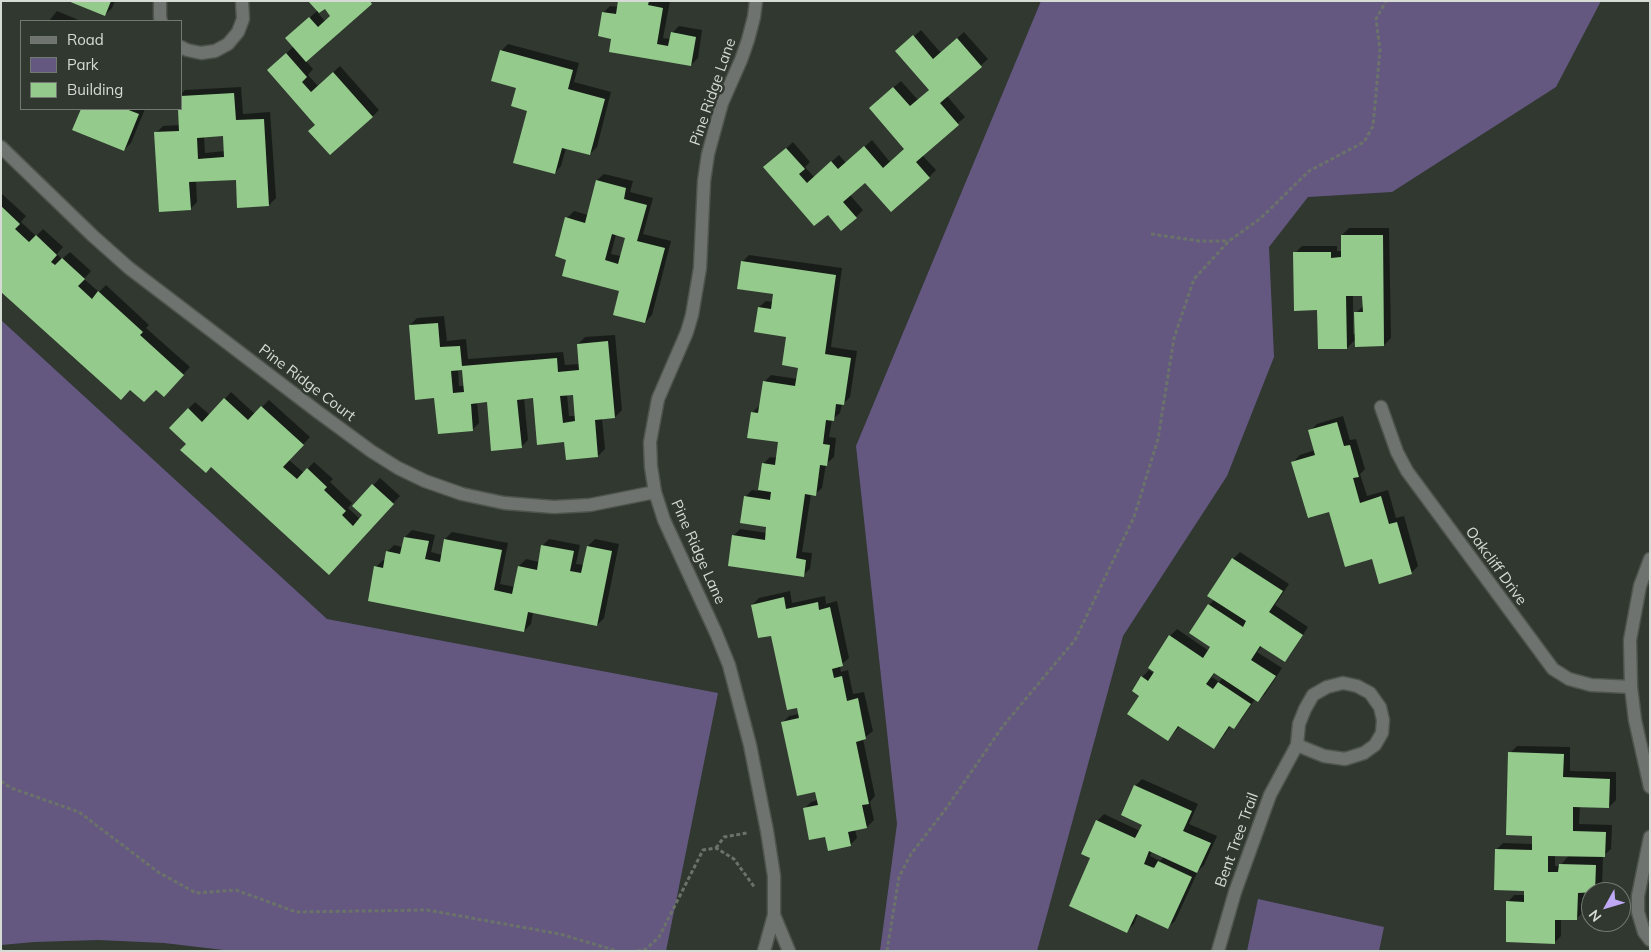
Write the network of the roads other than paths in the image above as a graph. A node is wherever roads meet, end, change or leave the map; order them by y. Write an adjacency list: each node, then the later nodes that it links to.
1 (160, 1): 4 (street)
2 (242, 1): 5 (street)
3 (756, 1): 8 (street, Pine Ridge Lane)
4 (161, 20)
5 (182, 48)
6 (1, 147): 8 (street, Pine Ridge Court)
7 (1382, 407): 10 (street, Oakcliff Drive)
8 (655, 492): 14 (street, Pine Ridge Lane)
9 (1650, 559): 10 (street)
10 (1631, 687): 12 (street)
11 (1297, 745): 11 (street, Bent Tree Trail); 18 (street, Bent Tree Trail)
12 (1650, 787)
13 (1650, 837): 15 (street)
14 (774, 915): 16 (street, Pine Ridge Lane); 17 (street, Pine Ridge Lane)
15 (1650, 940)
16 (764, 951)
17 (789, 951)
18 (1218, 951)

